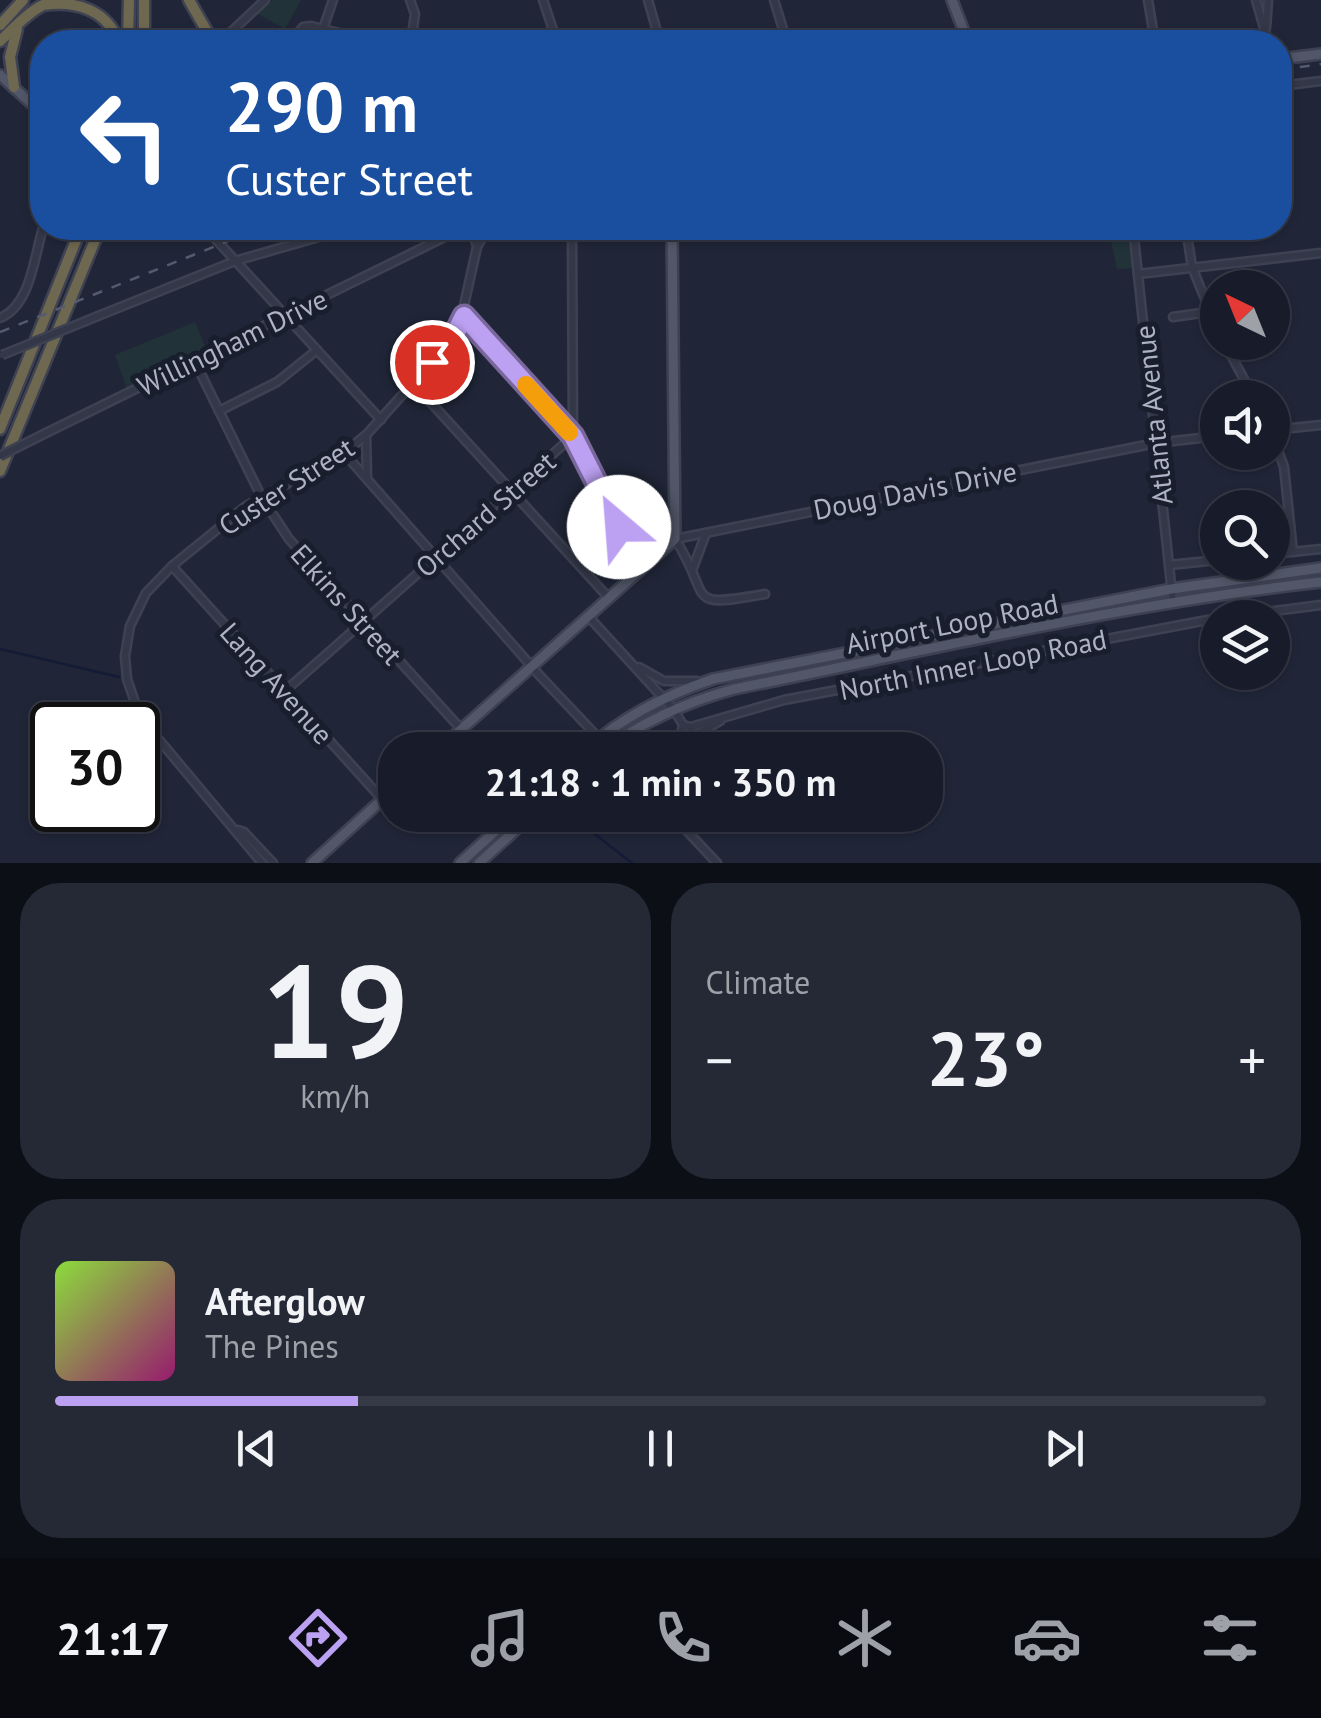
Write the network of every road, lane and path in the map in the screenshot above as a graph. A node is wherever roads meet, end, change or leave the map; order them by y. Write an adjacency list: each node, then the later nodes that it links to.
1 (23, 0): 16 (highway)
2 (128, 0): 18 (highway)
3 (144, 0): 19 (highway)
4 (188, 0): 20 (highway)
5 (265, 0): 21 (street)
6 (334, 0): 23 (street)
7 (410, 0): 24 (street)
8 (543, 0): 25 (street)
9 (648, 0): 26 (street)
10 (774, 0): 27 (street)
11 (952, 0): 28 (main road)
12 (1148, 0): 29 (street)
13 (1256, 0): 30 (street)
14 (1268, 0): 30 (street)
15 (21, 22): 17 (highway); 31 (highway); 37 (highway)
16 (0, 25)
17 (113, 30)
18 (128, 30)
19 (144, 30)
20 (206, 30)
21 (232, 30)
22 (301, 30): 23 (street)
23 (323, 30)
24 (413, 30)
25 (553, 30)
26 (657, 30)
27 (784, 30)
28 (963, 30)
29 (1152, 30)
30 (1266, 30)
31 (0, 41)
32 (1321, 54): 33 (main road)
33 (1292, 58)
34 (0, 74): 37 (main road)
35 (1321, 81): 36 (street)
36 (1292, 85)
37 (14, 87): 38 (main road)
38 (30, 102)
39 (39, 240): 61 (street)
40 (76, 240): 69 (highway)
41 (96, 240): 78 (highway)
42 (216, 240): 53 (street)
43 (307, 240): 53 (street)
44 (439, 240): 58 (street, Willingham Drive)
45 (474, 240): 51 (street)
46 (481, 240): 51 (street, Custer Street)
47 (572, 240): 72 (street, Orchard Street)
48 (672, 240): 83 (main road)
49 (1134, 240): 55 (street, Atlanta Avenue)
50 (1188, 240): 54 (street)
51 (477, 247): 59 (street, Custer Street)
52 (1321, 253): 54 (street)
53 (235, 260): 58 (street); 63 (street, bridge)
54 (1192, 267): 55 (street); 56 (street)
55 (1138, 274): 74 (street, Atlanta Avenue)
56 (1200, 290)
57 (1200, 313): 60 (street)
58 (286, 316): 62 (street); 64 (street, Willingham Drive)
59 (464, 316): 65 (street, Custer Street); 72 (street)
60 (1173, 316)
61 (0, 318)
62 (317, 350): 66 (street); 67 (street)
63 (1, 356)
64 (194, 360): 66 (street, Elkins Street); 76 (street, Willingham Drive, bridge)
65 (413, 383): 67 (street, Custer Street); 80 (street)
66 (219, 411): 81 (street, Elkins Street)
67 (380, 420): 71 (street, Custer Street)
68 (1321, 425): 70 (street)
69 (0, 429)
70 (1290, 429)
71 (367, 434): 75 (street, Custer Street); 79 (street)
72 (573, 436): 80 (street, Orchard Street); 88 (street)
73 (1200, 438): 74 (street, Doug Davis Drive)
74 (1156, 442): 82 (street, Doug Davis Drive); 90 (street, Atlanta Avenue)
75 (344, 453): 79 (street); 81 (street, Custer Street)
76 (0, 456)
77 (1284, 470): 86 (street)
78 (0, 472)
79 (368, 480): 87 (street)
80 (510, 490): 87 (street, Orchard Street); 97 (street)
81 (262, 498): 91 (street, Custer Street); 103 (street, Elkins Street)
82 (706, 532): 83 (street, Doug Davis Drive); 93 (street)
83 (675, 539): 88 (main road); 93 (street)
84 (1321, 549): 86 (street)
85 (1290, 552): 86 (street)
86 (1293, 552)
87 (436, 556): 103 (street, Orchard Street); 105 (street)
88 (648, 562): 97 (main road)
89 (1200, 562): 90 (street)
90 (1169, 565): 95 (street, Atlanta Avenue)
91 (172, 566): 107 (street, Lang Avenue); 121 (street, Custer Street)
92 (1321, 568): 95 (main road, Airport Loop Road)
93 (692, 569): 96 (street)
94 (1321, 582): 98 (main road, Airport Loop Road)
95 (1172, 589): 98 (street, Atlanta Avenue); 106 (main road, Airport Loop Road)
96 (765, 594)
97 (608, 598): 101 (main road)
98 (1173, 602): 109 (main road, Airport Loop Road)
99 (1321, 604): 100 (street, North Inner Loop Road)
100 (1290, 608)
101 (588, 616): 104 (street); 105 (main road)
102 (1200, 621): 110 (street, North Inner Loop Road)
103 (362, 622): 107 (street, Orchard Street); 112 (street, Elkins Street)
104 (625, 657): 106 (street, Airport Loop Road); 108 (street)
105 (532, 666): 112 (main road); 114 (street)
106 (714, 679): 108 (main road, Airport Loop Road)
107 (285, 691): 119 (street, Lang Avenue)
108 (662, 698): 109 (street); 115 (main road, Airport Loop Road)
109 (674, 710): 111 (street); 116 (main road, Airport Loop Road)
110 (729, 715): 111 (street, North Inner Loop Road); 118 (street, North Inner Loop Road)
111 (684, 725): 117 (street, North Inner Loop Road)
112 (462, 729): 113 (main road)
113 (459, 732)
114 (594, 732)
115 (609, 732)
116 (631, 732)
117 (682, 732)
118 (698, 732)
119 (378, 794)
120 (378, 804): 127 (main road)
121 (238, 830): 125 (street); 126 (street)
122 (494, 832): 128 (main road)
123 (513, 832): 129 (main road)
124 (688, 832): 130 (street)
125 (262, 863)
126 (272, 863)
127 (312, 863)
128 (460, 863)
129 (478, 863)
130 (717, 863)

